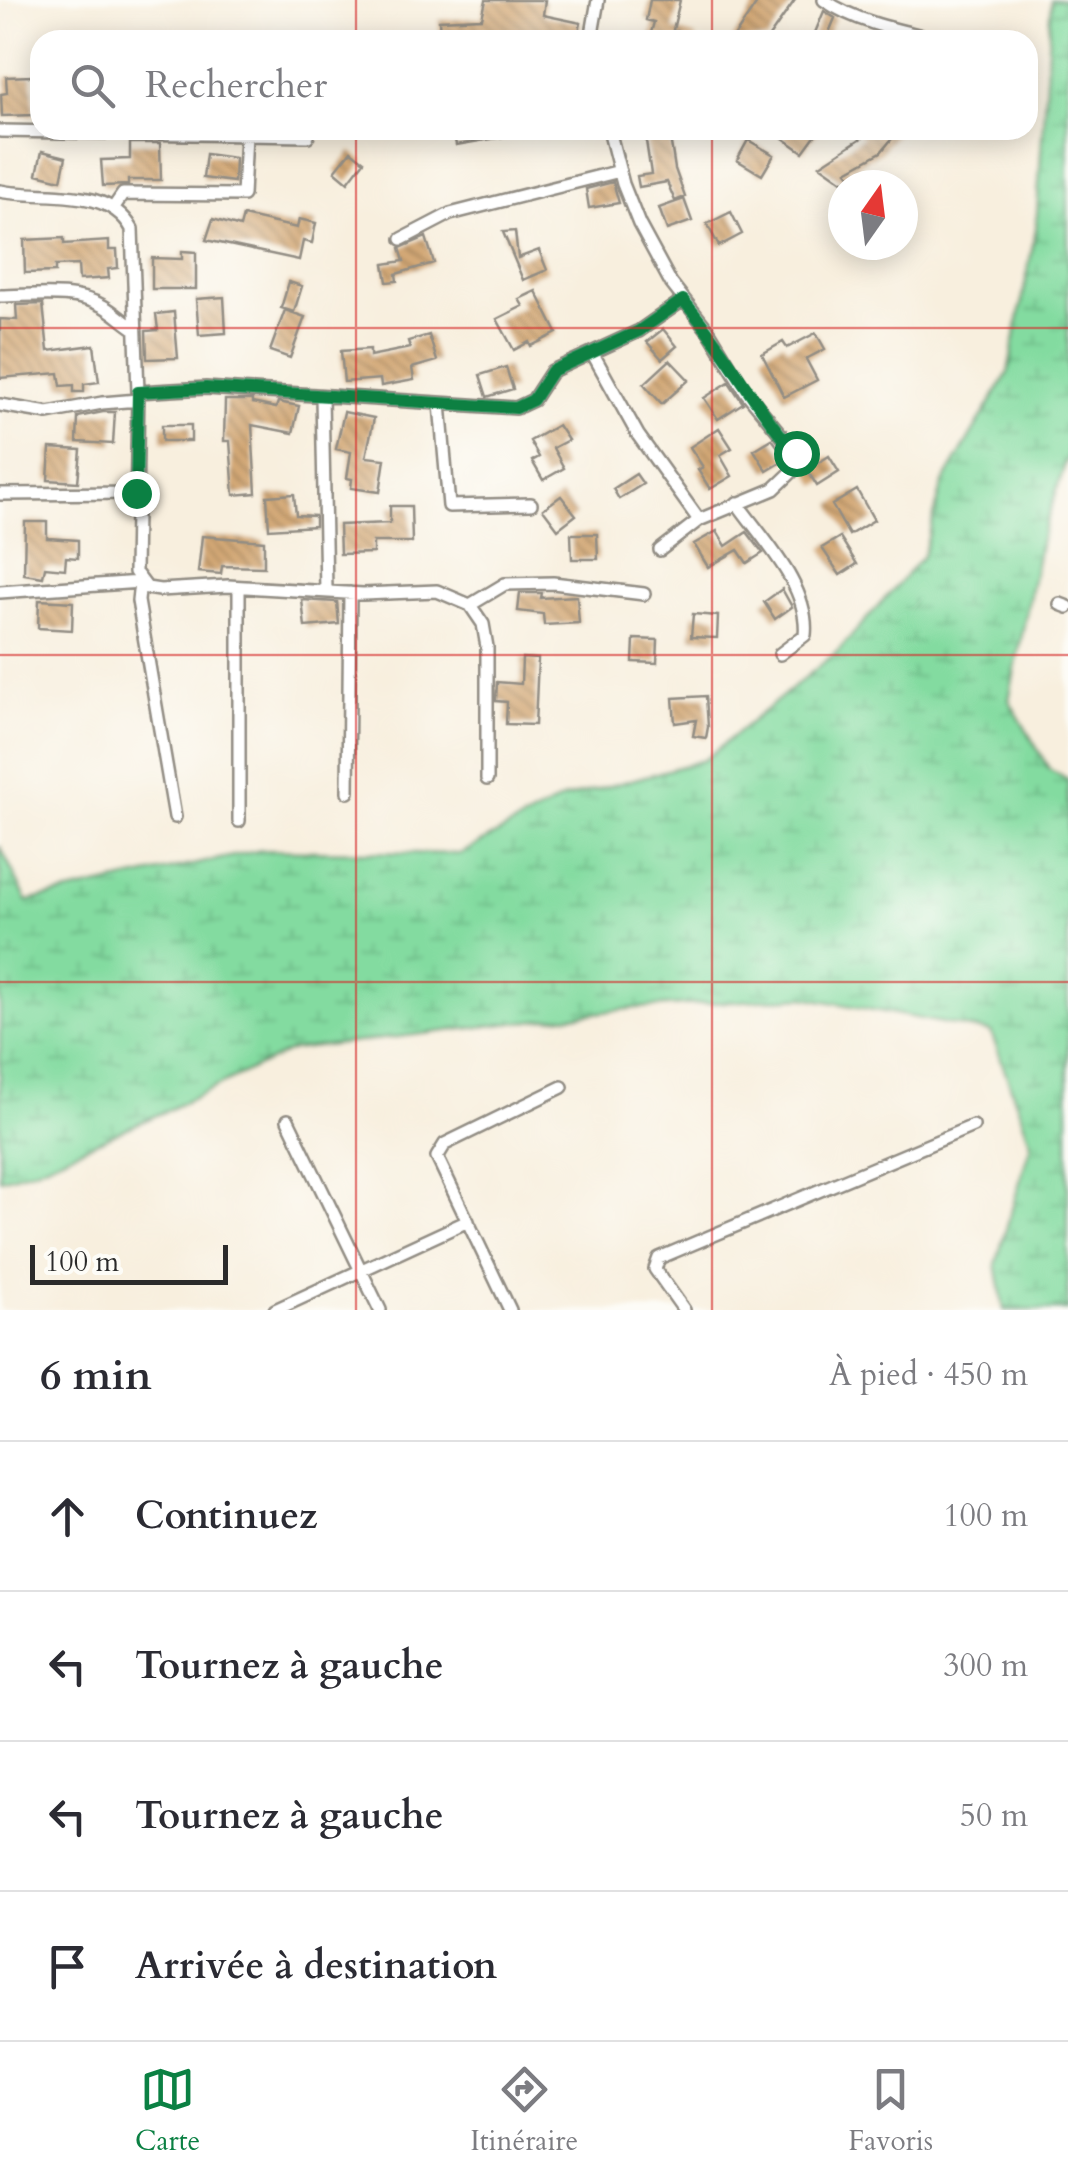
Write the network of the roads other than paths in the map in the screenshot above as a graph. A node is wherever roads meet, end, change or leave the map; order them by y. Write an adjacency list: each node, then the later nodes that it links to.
1 (598, 0): 3 (street)
2 (824, 0): 4 (street)
3 (593, 30)
4 (897, 30)
5 (0, 131): 6 (street)
6 (30, 131)
7 (246, 140): 11 (street)
8 (612, 140): 9 (street)
9 (620, 171): 12 (street); 14 (street)
10 (0, 191): 11 (street)
11 (114, 207): 15 (street)
12 (402, 239)
13 (0, 296): 15 (street)
14 (683, 300): 16 (street); 23 (street)
15 (135, 329): 17 (street)
16 (593, 354): 19 (street); 25 (street)
17 (138, 396): 18 (street); 20 (street); 21 (street)
18 (322, 397): 19 (street); 29 (street)
19 (440, 404): 24 (street)
20 (0, 405)
21 (136, 493): 22 (street); 27 (street)
22 (0, 494)
23 (736, 503): 25 (street); 34 (street)
24 (530, 504)
25 (700, 520): 26 (street)
26 (660, 550)
27 (140, 582): 28 (street); 30 (street); 37 (street)
28 (239, 587): 29 (street); 38 (street)
29 (326, 590): 31 (street)
30 (0, 592)
31 (350, 593): 33 (street); 36 (street)
32 (644, 594): 33 (street)
33 (470, 605): 35 (street)
34 (780, 654)
35 (487, 779)
36 (348, 792)
37 (175, 817)
38 (239, 821)
39 (562, 1087): 42 (street)
40 (288, 1120): 43 (street)
41 (973, 1126): 47 (street)
42 (468, 1221): 43 (street); 46 (street)
43 (360, 1269): 44 (street); 45 (street)
44 (275, 1310)
45 (380, 1310)
46 (510, 1310)
47 (684, 1310)

